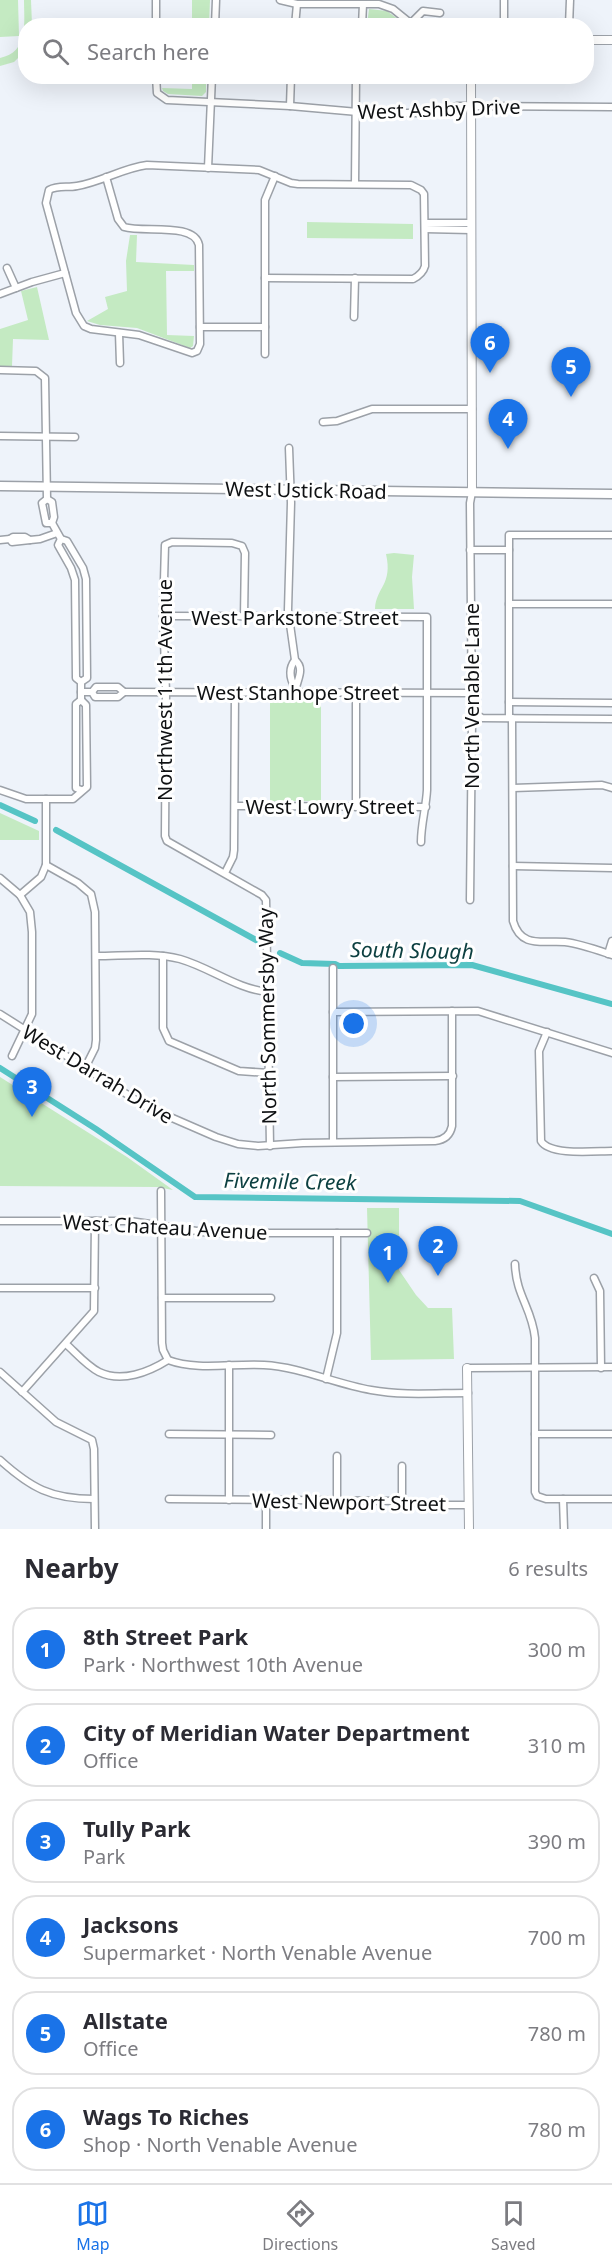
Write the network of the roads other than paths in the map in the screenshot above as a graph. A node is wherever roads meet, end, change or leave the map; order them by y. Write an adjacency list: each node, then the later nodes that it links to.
1 (156, 0): 10 (street)
2 (216, 0): 11 (street)
3 (280, 0): 7 (street)
4 (504, 0): 16 (street)
5 (570, 0): 17 (street)
6 (329, 2): 7 (street); 8 (street)
7 (297, 4): 12 (street)
8 (363, 4): 13 (street); 14 (street)
9 (440, 13): 15 (street)
10 (156, 18)
11 (215, 18)
12 (296, 18)
13 (362, 18)
14 (404, 18)
15 (417, 18)
16 (504, 18)
17 (569, 18)
18 (594, 40): 19 (street)
19 (612, 40)
20 (156, 84): 25 (street, West Ashby Drive)
21 (212, 84): 25 (street)
22 (291, 84): 26 (street)
23 (356, 84): 29 (street)
24 (471, 84): 27 (street)
25 (211, 102): 26 (street, West Ashby Drive); 30 (street)
26 (290, 106): 29 (street, West Ashby Drive)
27 (472, 106): 28 (street, West Ashby Drive); 29 (street, West Ashby Drive); 35 (street)
28 (612, 107)
29 (356, 112): 33 (street)
30 (208, 168): 31 (street); 32 (street)
31 (275, 176): 33 (street); 38 (street)
32 (106, 177): 37 (street); 43 (street)
33 (355, 184): 34 (street)
34 (424, 226): 35 (street); 39 (street)
35 (471, 226): 49 (street)
36 (7, 268): 40 (street)
37 (65, 273): 40 (street); 45 (street)
38 (265, 278): 39 (street); 44 (street)
39 (355, 278): 42 (street)
40 (16, 288): 41 (street)
41 (0, 294)
42 (354, 317)
43 (200, 327): 44 (street); 45 (street)
44 (265, 327): 46 (street)
45 (119, 333): 47 (street)
46 (265, 354)
47 (120, 363)
48 (0, 370): 52 (street)
49 (472, 409): 50 (street); 58 (street)
50 (323, 422)
51 (0, 436): 52 (street)
52 (46, 437): 53 (street); 56 (street)
53 (75, 437)
54 (289, 448): 57 (street)
55 (0, 486): 56 (main road, West Ustick Road)
56 (47, 486): 57 (main road, West Ustick Road); 60 (street)
57 (289, 490): 58 (main road, West Ustick Road); 72 (street)
58 (472, 492): 59 (main road, West Ustick Road); 66 (street, North Venable Lane)
59 (612, 494)
60 (47, 499): 61 (street); 61 (street)
61 (52, 523): 62 (street)
62 (57, 533): 64 (street); 65 (street)
63 (612, 535): 67 (street)
64 (61, 539): 74 (street); 74 (street)
65 (0, 540)
66 (470, 550): 67 (street); 83 (street, North Venable Lane)
67 (509, 550): 68 (street)
68 (509, 604): 69 (street); 85 (street)
69 (612, 604)
70 (163, 616): 71 (street, West Parkstone Street); 71 (street, Northwest 11th Avenue); 79 (street, Northwest 11th Avenue)
71 (244, 616): 72 (street, West Parkstone Street)
72 (289, 617): 73 (street); 82 (street, West Parkstone Street)
73 (295, 660): 75 (street); 75 (street)
74 (81, 682): 76 (street)
75 (295, 690): 80 (street, West Stanhope Street); 81 (street, West Stanhope Street)
76 (81, 692): 77 (street, West Stanhope Street); 84 (street)
77 (92, 692): 78 (street, West Stanhope Street); 78 (street, West Stanhope Street)
78 (124, 692): 79 (street, West Stanhope Street)
79 (166, 692): 80 (street, West Stanhope Street); 98 (street, Northwest 11th Avenue)
80 (235, 692): 95 (street)
81 (356, 693): 82 (street, West Stanhope Street); 96 (street)
82 (427, 693): 83 (street, West Stanhope Street); 97 (street)
83 (471, 693): 87 (street, North Venable Lane)
84 (81, 700): 93 (street); 93 (street)
85 (509, 702): 86 (street); 88 (street)
86 (612, 703)
87 (472, 711): 88 (street); 106 (street, North Venable Lane)
88 (511, 718): 89 (street); 90 (street)
89 (612, 719)
90 (513, 788): 91 (street); 101 (street)
91 (612, 788)
92 (0, 790): 94 (street)
93 (81, 790): 94 (street)
94 (46, 799): 100 (street)
95 (235, 806): 96 (street, West Lowry Street); 103 (street)
96 (356, 807): 97 (street, West Lowry Street)
97 (426, 807): 99 (street)
98 (165, 836): 103 (street, North Sommersby Way)
99 (422, 842)
100 (46, 865): 105 (street); 109 (street)
101 (513, 866): 102 (street); 108 (street)
102 (612, 868)
103 (225, 873): 112 (street, North Sommersby Way)
104 (0, 878): 105 (street)
105 (20, 896): 116 (street)
106 (470, 900)
107 (612, 941): 108 (street)
108 (610, 954)
109 (96, 956): 110 (street); 120 (street)
110 (164, 956): 112 (street); 121 (street)
111 (333, 968): 114 (street)
112 (268, 992): 121 (street, North Sommersby Way)
113 (452, 1011): 114 (street); 117 (street); 122 (street)
114 (333, 1012): 123 (street)
115 (0, 1014): 116 (street, West Darrah Drive)
116 (26, 1030): 119 (street); 120 (street, West Darrah Drive)
117 (547, 1032): 118 (street); 126 (street)
118 (612, 1053)
119 (12, 1056)
120 (85, 1068): 125 (street, West Darrah Drive)
121 (269, 1073): 125 (street, North Sommersby Way)
122 (453, 1076): 123 (street); 124 (street, West Darrah Drive)
123 (333, 1077): 124 (street)
124 (333, 1142): 125 (street, West Darrah Drive)
125 (270, 1146)
126 (612, 1151)
127 (161, 1191): 130 (street)
128 (0, 1221): 129 (street, West Chateau Avenue)
129 (95, 1221): 130 (street, West Chateau Avenue); 136 (street)
130 (161, 1227): 131 (street, West Chateau Avenue); 137 (street)
131 (338, 1233): 132 (street, West Chateau Avenue); 147 (street)
132 (367, 1233)
133 (515, 1264): 143 (street)
134 (594, 1278): 144 (street)
135 (0, 1288): 136 (street)
136 (94, 1288): 139 (street)
137 (162, 1298): 138 (street); 140 (street)
138 (271, 1298)
139 (66, 1344): 140 (street); 148 (street)
140 (168, 1360): 141 (street)
141 (229, 1365): 147 (street); 151 (street)
142 (467, 1368): 143 (street); 149 (street)
143 (535, 1368): 144 (street); 152 (street)
144 (600, 1368): 145 (street)
145 (612, 1368)
146 (0, 1372): 148 (street)
147 (326, 1379): 149 (street)
148 (22, 1392): 158 (street)
149 (468, 1393): 166 (street)
150 (169, 1434): 151 (street)
151 (229, 1434): 154 (street); 162 (street)
152 (535, 1434): 153 (street); 160 (street)
153 (612, 1434)
154 (271, 1435)
155 (337, 1456): 164 (street)
156 (0, 1460): 158 (street)
157 (402, 1466): 165 (street)
158 (94, 1499): 167 (street)
159 (169, 1499): 162 (street, West Newport Street)
160 (563, 1499): 161 (street); 170 (street)
161 (612, 1499)
162 (229, 1500): 163 (street, West Newport Street)
163 (266, 1500): 164 (street, West Newport Street); 168 (street)
164 (337, 1500): 165 (street, West Newport Street)
165 (402, 1502): 166 (street, West Newport Street)
166 (468, 1505): 169 (street)
167 (95, 1529)
168 (266, 1529)
169 (469, 1529)
170 (564, 1529)

